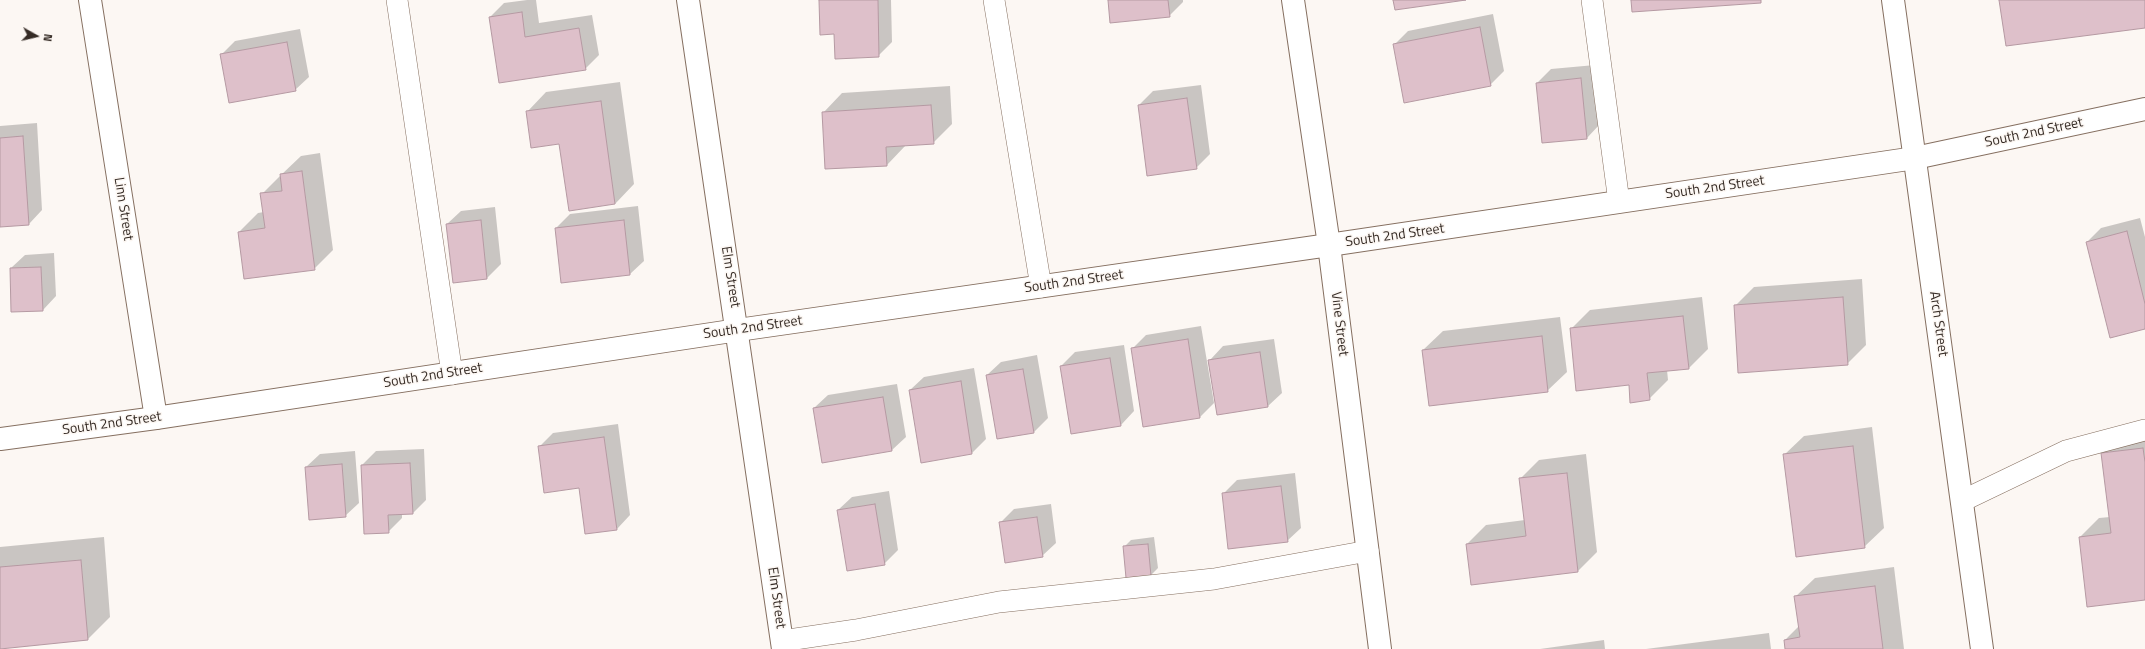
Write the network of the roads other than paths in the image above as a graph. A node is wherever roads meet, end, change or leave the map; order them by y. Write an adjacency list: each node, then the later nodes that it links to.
1 (90, 0): 15 (street, Linn Street)
2 (397, 0): 14 (lane)
3 (688, 0): 13 (street, Elm Street)
4 (994, 0): 12 (lane)
5 (1293, 0): 11 (street, Vine Street)
6 (1592, 0): 10 (lane)
7 (1893, 0): 9 (street, Arch Street)
8 (2145, 109): 9 (street, South 2nd Street)
9 (1915, 158): 10 (street, South 2nd Street); 18 (street, Arch Street)
10 (1619, 202): 11 (street, South 2nd Street)
11 (1329, 246): 12 (street, South 2nd Street); 19 (street, Vine Street)
12 (1041, 287): 13 (street, South 2nd Street)
13 (738, 330): 14 (street, South 2nd Street); 20 (street, Elm Street)
14 (452, 374): 15 (street, South 2nd Street)
15 (156, 418): 17 (street, South 2nd Street)
16 (2145, 430): 18 (lane)
17 (0, 439)
18 (1962, 501): 22 (street, Arch Street)
19 (1368, 551): 20 (lane); 21 (street, Vine Street)
20 (782, 645)
21 (1380, 649)
22 (1982, 649)

